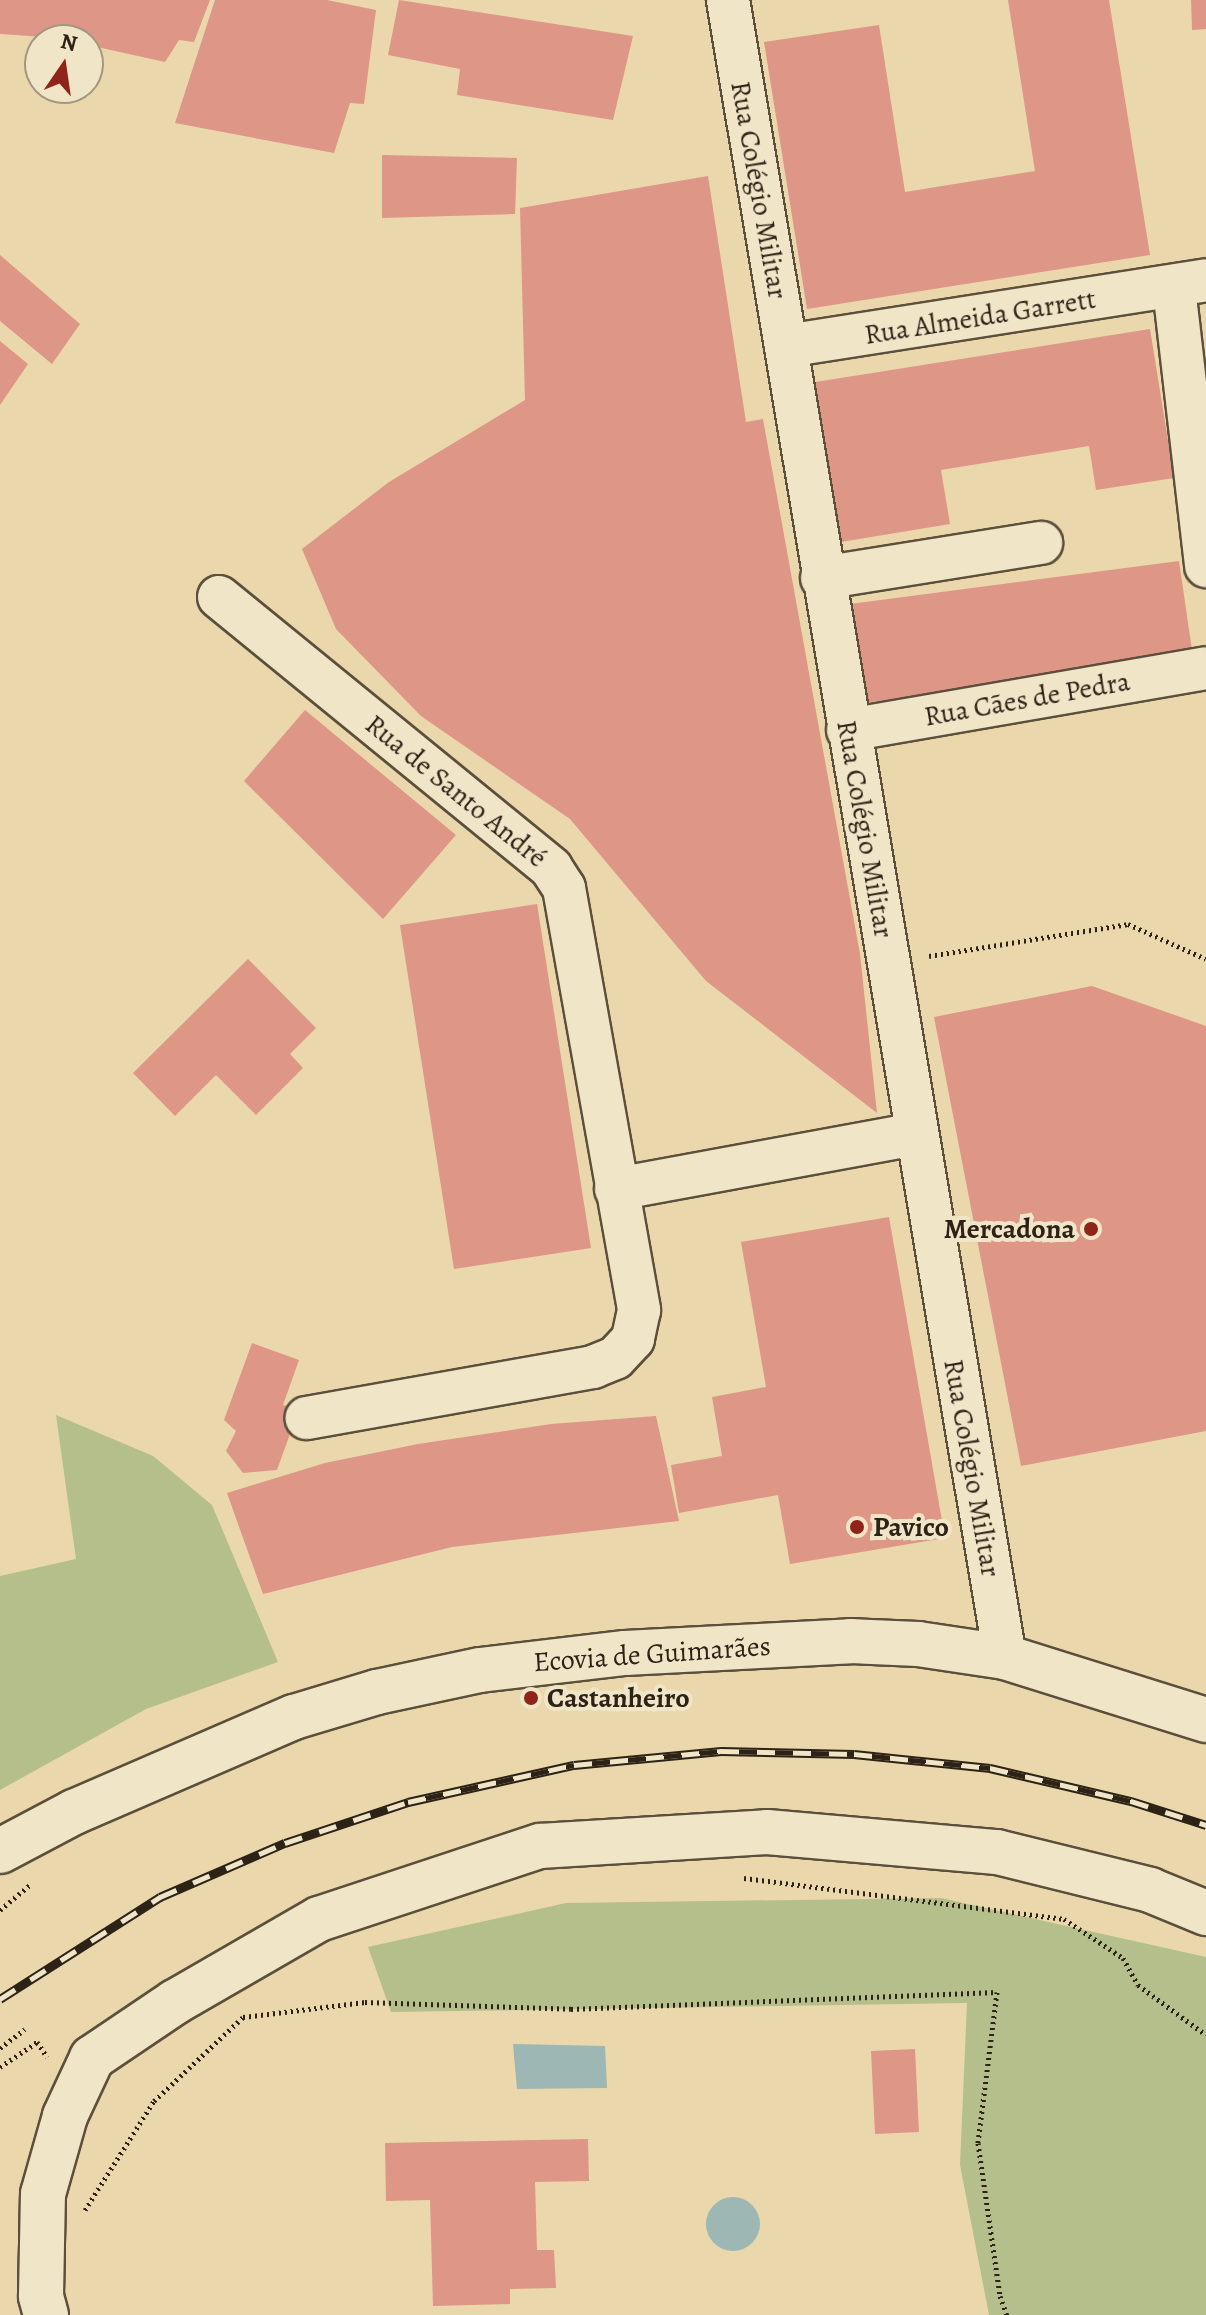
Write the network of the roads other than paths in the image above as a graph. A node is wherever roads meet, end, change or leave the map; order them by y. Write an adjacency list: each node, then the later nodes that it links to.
1 (728, 0): 3 (street, Rua Colégio Militar)
2 (1190, 284): 3 (street, Rua Almeida Garrett); 5 (street)
3 (786, 346): 6 (street, Rua Colégio Militar)
4 (1041, 543): 6 (street)
5 (1206, 566)
6 (822, 578): 9 (street, Rua Colégio Militar)
7 (219, 597): 11 (street, Rua de Santo André)
8 (1206, 668): 9 (street, Rua Cães de Pedra)
9 (848, 730): 10 (street, Rua Colégio Militar)
10 (916, 1134): 11 (street); 13 (street, Rua Colégio Militar)
11 (616, 1189): 12 (street, Rua de Santo André)
12 (307, 1418)
13 (1005, 1657): 14 (main road); 15 (main road)
14 (1206, 1720)
15 (0, 1851)
16 (1206, 1913): 17 (main road)
17 (46, 2315)

